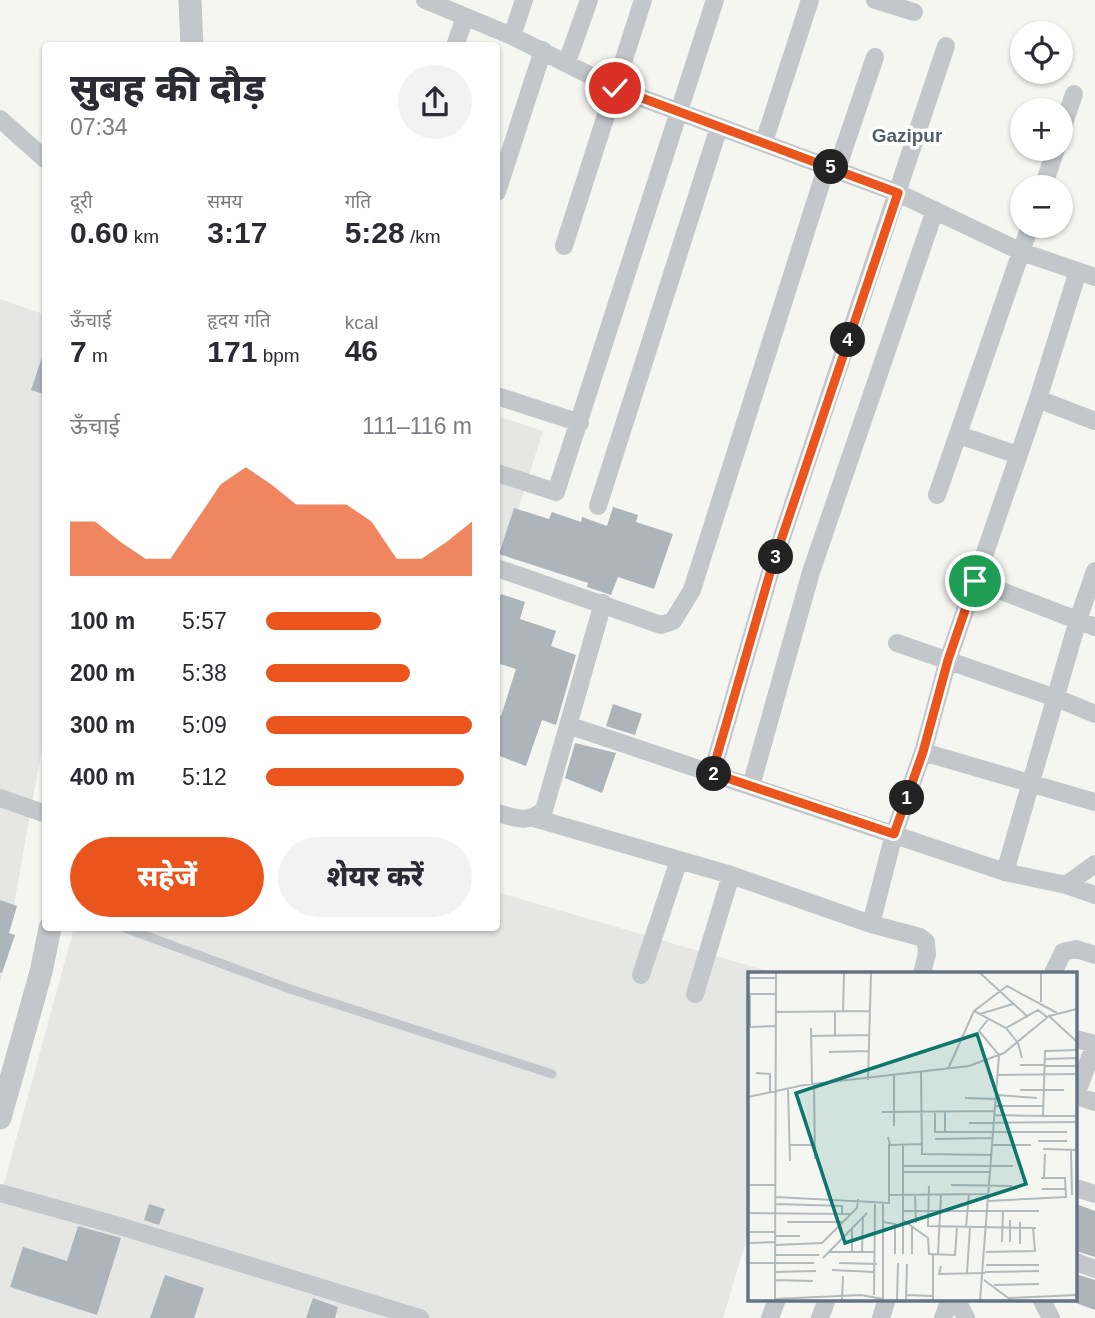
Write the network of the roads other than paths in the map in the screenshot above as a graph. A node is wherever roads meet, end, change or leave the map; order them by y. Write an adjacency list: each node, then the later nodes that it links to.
1 (190, 0): 12 (street)
2 (524, 0): 11 (street)
3 (589, 0): 17 (street)
4 (643, 0): 18 (street)
5 (715, 0): 21 (street)
6 (810, 0): 24 (street)
7 (875, 0): 9 (street)
8 (437, 2): 10 (street)
9 (914, 12)
10 (465, 17): 11 (street); 13 (street)
11 (512, 36): 15 (street)
12 (192, 42)
13 (456, 42)
14 (946, 46): 28 (street)
15 (543, 50): 17 (street); 27 (street)
16 (875, 57): 26 (street)
17 (567, 62): 18 (street)
18 (615, 88): 21 (street); 31 (street)
19 (1074, 94): 20 (street)
20 (1073, 98)
21 (680, 111): 23 (street); 37 (street)
22 (0, 119): 25 (street)
23 (719, 127): 24 (street); 42 (street)
24 (764, 142): 26 (street)
25 (42, 156)
26 (832, 167): 28 (street); 46 (street)
27 (500, 183)
28 (898, 193): 29 (street); 55 (street)
29 (935, 210): 32 (street); 57 (street)
30 (1026, 238): 32 (street)
31 (564, 246)
32 (1022, 252): 33 (street); 38 (street)
33 (1086, 274): 35 (street)
34 (500, 398): 37 (street)
35 (1038, 399): 36 (street); 39 (street)
36 (1095, 421)
37 (580, 423): 40 (street)
38 (959, 435): 39 (street); 41 (street)
39 (1018, 455): 45 (street)
40 (500, 474)
41 (937, 495)
42 (598, 506)
43 (500, 569): 46 (street)
44 (1095, 571): 47 (street)
45 (975, 581): 47 (street); 50 (street)
46 (603, 603): 53 (street)
47 (1078, 620): 48 (street); 51 (street)
48 (1095, 627)
49 (897, 643): 50 (street)
50 (948, 660): 51 (street); 54 (street)
51 (1056, 698): 52 (street); 56 (street)
52 (1095, 714)
53 (568, 725): 55 (street); 62 (street)
54 (923, 752): 56 (street); 63 (street)
55 (712, 773): 57 (street)
56 (1032, 784): 59 (street); 66 (street)
57 (751, 786): 63 (street)
58 (0, 798): 60 (street)
59 (1095, 802)
60 (42, 813)
61 (500, 814): 62 (street)
62 (534, 818): 64 (street)
63 (894, 834): 66 (street); 70 (street)
64 (679, 860): 67 (street); 76 (street)
65 (1095, 864): 68 (street)
66 (1005, 872): 68 (street)
67 (731, 875): 70 (street); 77 (street)
68 (1066, 886): 69 (street)
69 (1095, 895)
70 (871, 924): 74 (street)
71 (49, 931): 84 (street)
72 (133, 931): 80 (lane)
73 (1095, 955): 75 (street)
74 (922, 972)
75 (1053, 972)
76 (640, 975)
77 (695, 993)
78 (1078, 1040): 79 (street)
79 (1095, 1044): 81 (street)
80 (552, 1074)
81 (1078, 1090)
82 (1078, 1096): 83 (street)
83 (1095, 1102)
84 (0, 1118)
85 (1078, 1189): 87 (street)
86 (0, 1193): 96 (street)
87 (1095, 1194)
88 (1078, 1263): 89 (street)
89 (1095, 1269)
90 (776, 1300): 98 (street)
91 (827, 1300): 99 (street)
92 (887, 1300): 100 (street)
93 (950, 1300): 101 (street)
94 (957, 1300): 102 (street)
95 (1042, 1300): 103 (street)
96 (379, 1312): 97 (street)
97 (420, 1318)
98 (770, 1318)
99 (820, 1318)
100 (881, 1318)
101 (943, 1318)
102 (966, 1318)
103 (1051, 1318)

